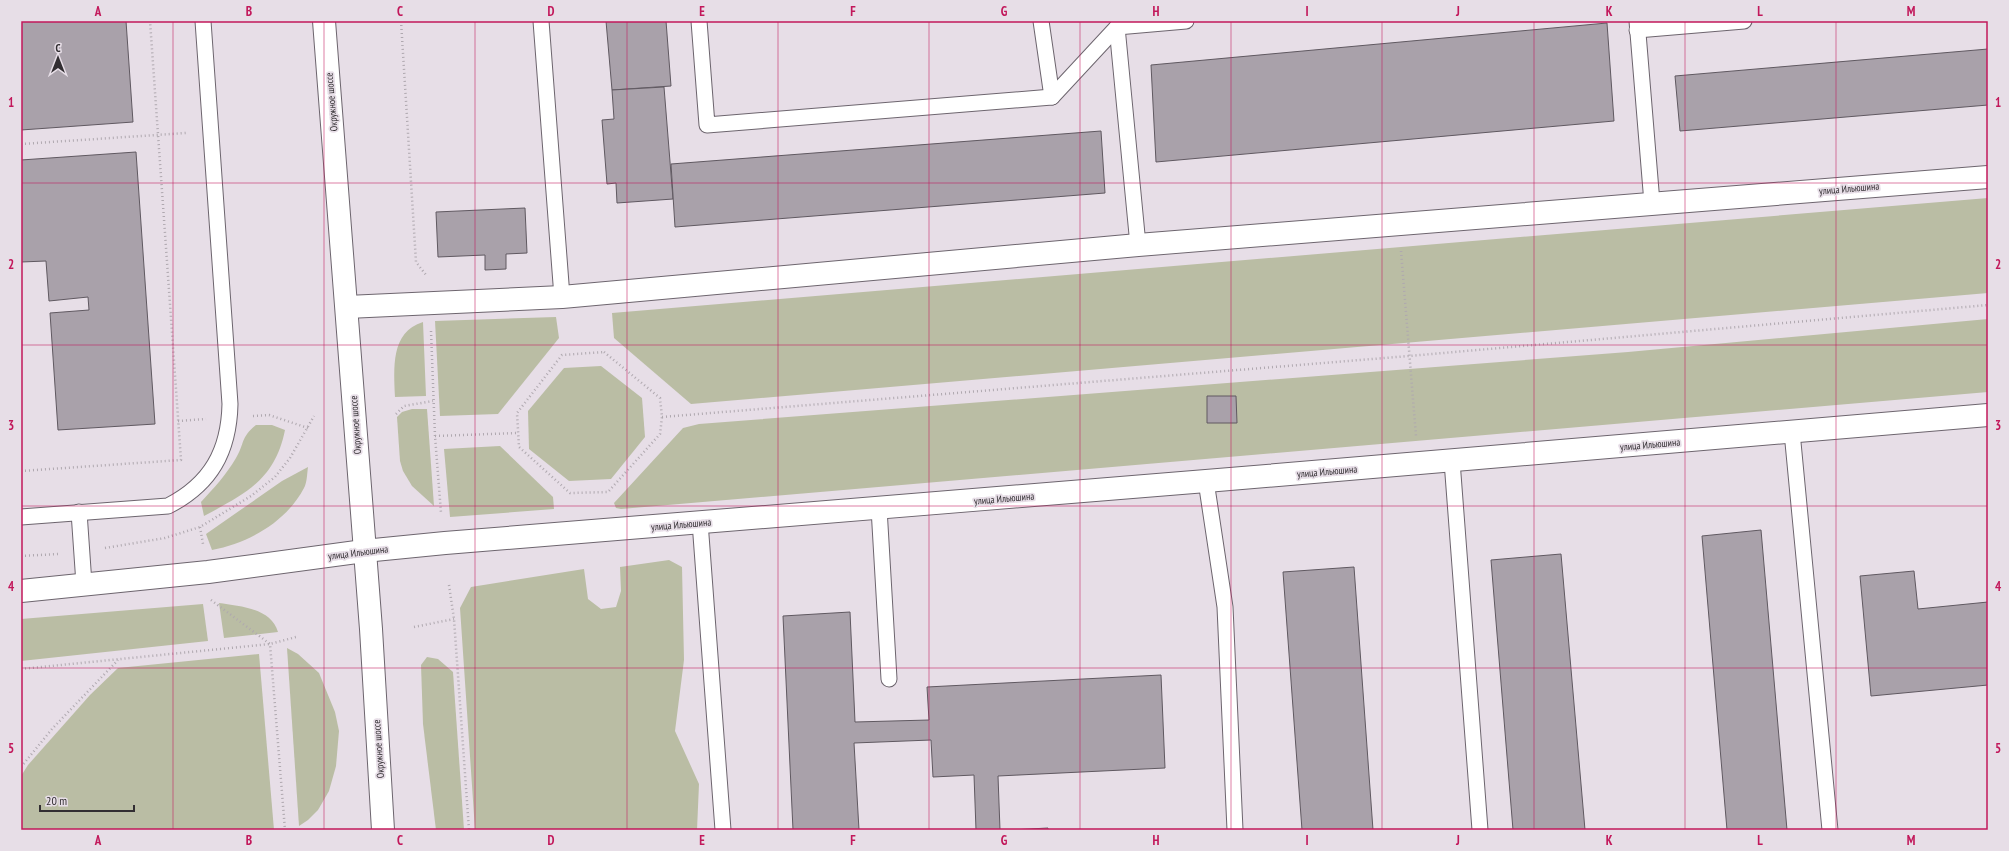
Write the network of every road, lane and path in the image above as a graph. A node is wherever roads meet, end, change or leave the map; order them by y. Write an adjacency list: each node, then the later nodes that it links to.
1 (150, 21): 14 (path)
2 (203, 21): 13 (lane)
3 (324, 21): 23 (street, Окружное шоссе)
4 (401, 21): 21 (path)
5 (541, 21): 20 (lane)
6 (699, 21): 12 (lane)
7 (1041, 21): 12 (lane)
8 (1186, 21): 11 (lane)
9 (1744, 21): 10 (lane)
10 (1637, 25): 17 (lane)
11 (1117, 27): 12 (lane); 19 (lane)
12 (1052, 97)
13 (210, 131): 14 (path); 39 (lane)
14 (158, 135): 15 (path); 36 (path)
15 (21, 144)
16 (1988, 177): 17 (street, улица Ильюшина)
17 (1652, 203): 18 (street, улица Ильюшина)
18 (1399, 225): 19 (street, улица Ильюшина); 24 (path)
19 (1138, 245): 20 (street, улица Ильюшина)
20 (562, 297): 21 (street, улица Ильюшина)
21 (430, 302): 23 (street, улица Ильюшина); 25 (path)
22 (1988, 306): 24 (path)
23 (347, 308): 45 (street, Окружное шоссе)
24 (1409, 356): 29 (path); 35 (path)
25 (433, 401): 26 (path); 33 (path)
26 (396, 414)
27 (269, 415): 30 (path)
28 (1988, 415): 31 (street, улица Ильюшина)
29 (662, 417): 32 (path); 32 (path)
30 (308, 428)
31 (1792, 432): 34 (street, улица Ильюшина); 64 (lane)
32 (518, 433): 33 (path)
33 (435, 436): 40 (path)
34 (1452, 461): 35 (street, улица Ильюшина); 63 (lane)
35 (1418, 464): 37 (street, улица Ильюшина)
36 (21, 472)
37 (1206, 482): 38 (street, улица Ильюшина); 62 (lane)
38 (879, 508): 42 (street, улица Ильюшина); 56 (lane)
39 (79, 512): 41 (lane); 46 (lane)
40 (441, 513)
41 (21, 516)
42 (700, 522): 45 (street, улица Ильюшина); 61 (lane)
43 (200, 527): 44 (path)
44 (204, 551)
45 (364, 551): 46 (street, улица Ильюшина); 59 (street, Окружное шоссе)
46 (84, 584): 48 (street, улица Ильюшина)
47 (449, 585): 50 (path)
48 (21, 590)
49 (211, 600): 53 (path)
50 (454, 619): 51 (path); 60 (path)
51 (414, 627)
52 (296, 636): 53 (path)
53 (270, 644): 54 (path); 58 (path)
54 (119, 660): 55 (path); 57 (path)
55 (21, 669)
56 (890, 679)
57 (21, 767)
58 (285, 830)
59 (383, 830)
60 (470, 830)
61 (723, 830)
62 (1235, 830)
63 (1480, 830)
64 (1830, 830)

